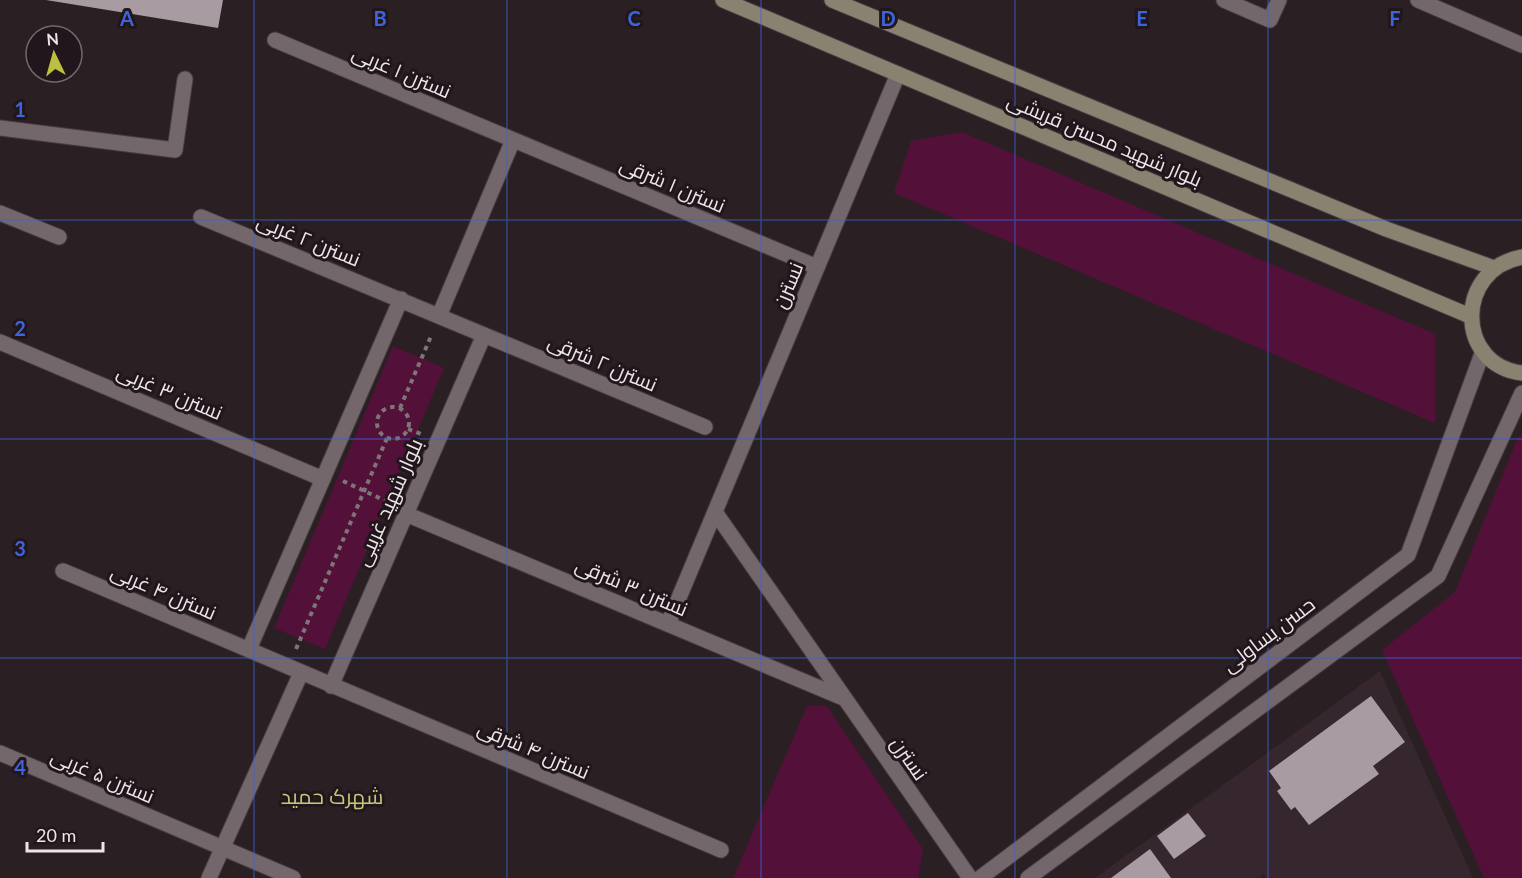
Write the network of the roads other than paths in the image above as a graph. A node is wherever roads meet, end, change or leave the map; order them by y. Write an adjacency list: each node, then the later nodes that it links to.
1 (723, 0): 8 (main road, بلوار شهید محسن قریشی)
2 (832, 0): 17 (main road, بلوار شهید محسن قریشی)
3 (1224, 0): 4 (street)
4 (1279, 0)
5 (1418, 0): 7 (street)
6 (276, 40): 11 (street, نسترن ۱ غربی)
7 (1522, 45)
8 (898, 74): 16 (street, نسترن); 20 (main road, بلوار شهید محسن قریشی)
9 (185, 79): 10 (street)
10 (0, 128)
11 (513, 140): 16 (street, نسترن ۱ شرقی); 19 (street)
12 (0, 213): 14 (street)
13 (201, 217): 18 (street, نسترن ۲ غربی)
14 (59, 237)
15 (1522, 257): 17 (main road)
16 (817, 267): 28 (street, نسترن)
17 (1494, 268): 20 (main road)
18 (400, 299): 19 (street, نسترن ۲ غربی); 27 (street)
19 (439, 316): 21 (street, نسترن ۲ شرقی)
20 (1470, 316): 23 (main road)
21 (484, 335): 26 (street, نسترن ۲ شرقی); 29 (street, بلوار شهید غریبی)
22 (0, 342): 27 (street, نسترن ۳ غربی)
23 (1483, 351): 24 (main road); 42 (street, حسن یساولی)
24 (1522, 373)
25 (1522, 393): 43 (street)
26 (705, 427)
27 (323, 479): 32 (street)
28 (715, 512): 31 (street, نسترن); 35 (street, نسترن)
29 (406, 514): 31 (street, نسترن ۳ شرقی); 34 (street, بلوار شهید غریبی)
30 (63, 571): 32 (street, نسترن ۴ غربی)
31 (668, 624): 35 (street, نسترن ۳ شرقی)
32 (249, 649): 33 (street, نسترن ۴ غربی)
33 (294, 670): 34 (street, نسترن ۴ شرقی); 37 (street)
34 (331, 686): 38 (street, نسترن ۴ شرقی)
35 (841, 697): 41 (street, نسترن)
36 (0, 753): 37 (street, نسترن ۵ غربی)
37 (223, 849): 39 (street); 40 (street, نسترن ۵ غربی)
38 (721, 850)
39 (210, 878)
40 (293, 878)
41 (970, 878)
42 (980, 878)
43 (1028, 878)

